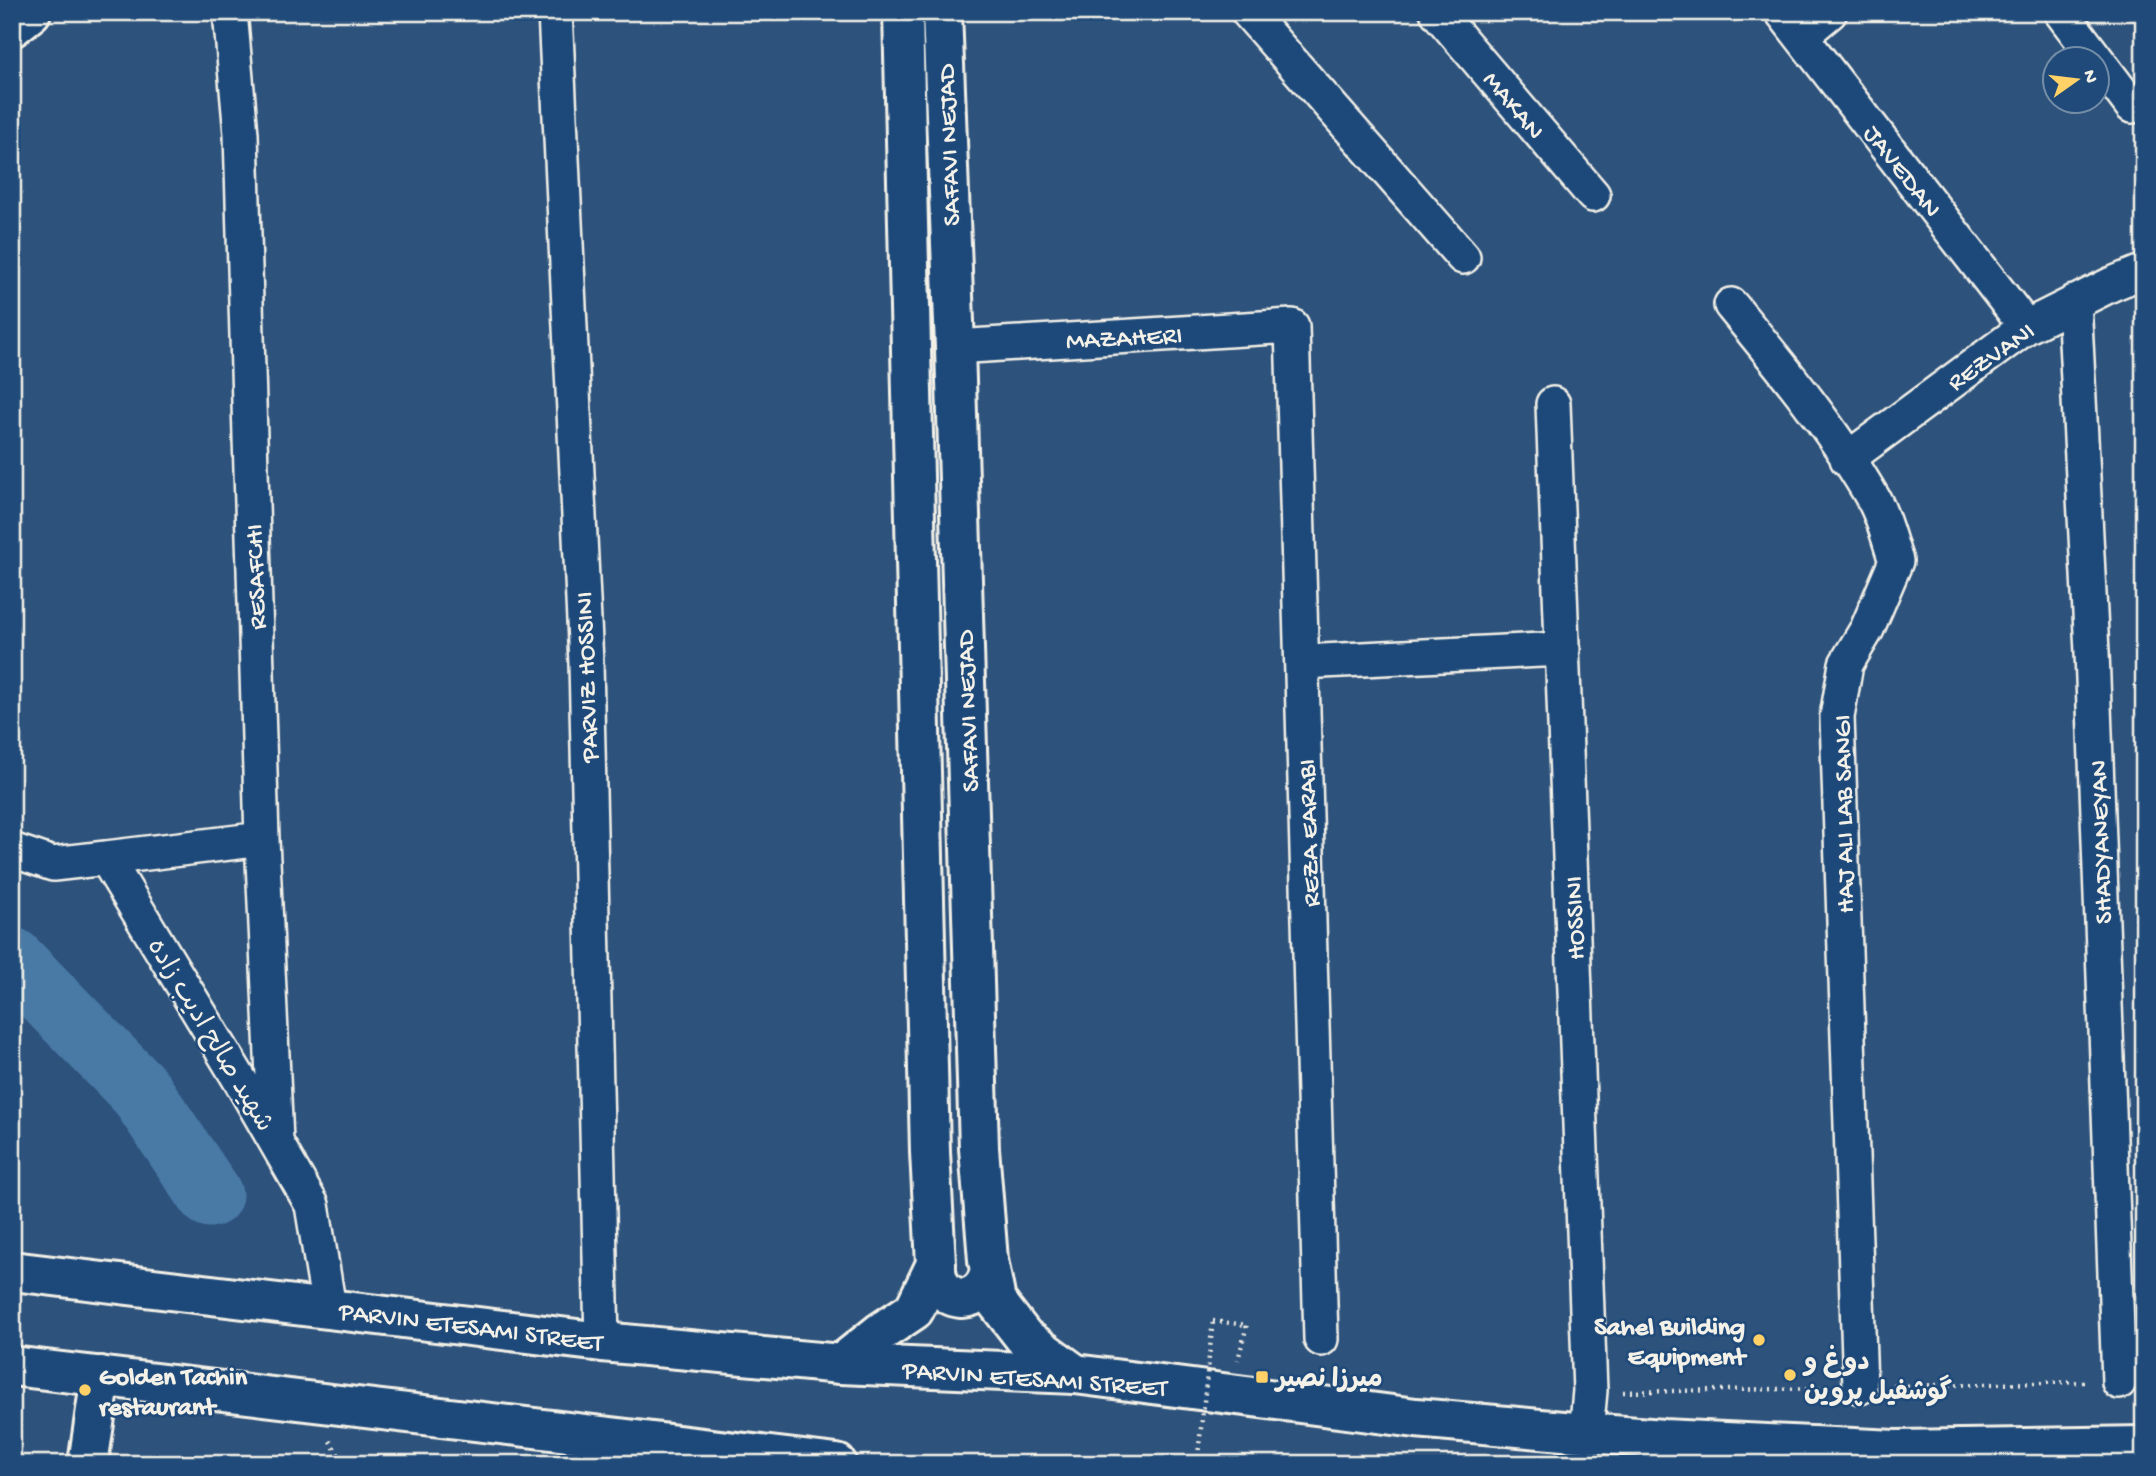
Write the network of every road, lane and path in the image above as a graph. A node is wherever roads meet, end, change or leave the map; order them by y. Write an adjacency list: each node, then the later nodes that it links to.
1 (31, 12): 11 (street)
2 (230, 12): 25 (street, RESAFCHI)
3 (555, 12): 35 (street, PARVIZ HOSSINI)
4 (903, 12): 29 (street, SAFAVI NEJAD)
5 (942, 12): 20 (street, SAFAVI NEJAD)
6 (1248, 12): 14 (street)
7 (1437, 12): 13 (street, MAKAN)
8 (1830, 12): 10 (street)
9 (2061, 12): 12 (street)
10 (1792, 24): 19 (street, JAVEDAN)
11 (12, 27)
12 (2132, 106)
13 (1592, 195)
14 (1463, 257)
15 (2144, 271): 16 (street, REZVANI)
16 (2074, 302): 19 (street, REZVANI); 40 (street, SHADYANEYAN)
17 (1731, 305): 22 (street, HAJ ALI LAB SANGI)
18 (1293, 326): 20 (street, MAZAHERI); 24 (street, REZA EARABI)
19 (2026, 327): 22 (street, REZVANI)
20 (955, 346): 30 (street, SAFAVI NEJAD)
21 (1553, 404): 23 (street, HOSSINI)
22 (1847, 459): 41 (street, HAJ ALI LAB SANGI)
23 (1563, 649): 24 (street); 42 (street, HOSSINI)
24 (1302, 662): 34 (street, REZA EARABI)
25 (262, 839): 27 (street); 28 (street, RESAFCHI)
26 (12, 850): 27 (street)
27 (106, 858): 28 (street, شهید صالح ادیب زاده)
28 (276, 1141): 32 (street, شهید صالح ادیب زاده)
29 (936, 1264): 30 (street); 36 (street, SAFAVI NEJAD)
30 (990, 1270): 38 (street, SAFAVI NEJAD)
31 (12, 1271): 32 (street, PARVIN ETESAMI STREET)
32 (329, 1308): 35 (street, PARVIN ETESAMI STREET)
33 (1247, 1325): 47 (path, bridge)
34 (1321, 1339)
35 (602, 1342): 36 (street, PARVIN ETESAMI STREET)
36 (841, 1364): 38 (street, PARVIN ETESAMI STREET)
37 (12, 1366): 39 (street)
38 (1075, 1374): 42 (street, PARVIN ETESAMI STREET)
39 (101, 1376): 44 (street); 45 (street)
40 (2119, 1382)
41 (1860, 1387)
42 (1586, 1433): 43 (street, PARVIN ETESAMI STREET)
43 (2144, 1446)
44 (703, 1456): 46 (street)
45 (88, 1464)
46 (837, 1464)
47 (1197, 1464)

